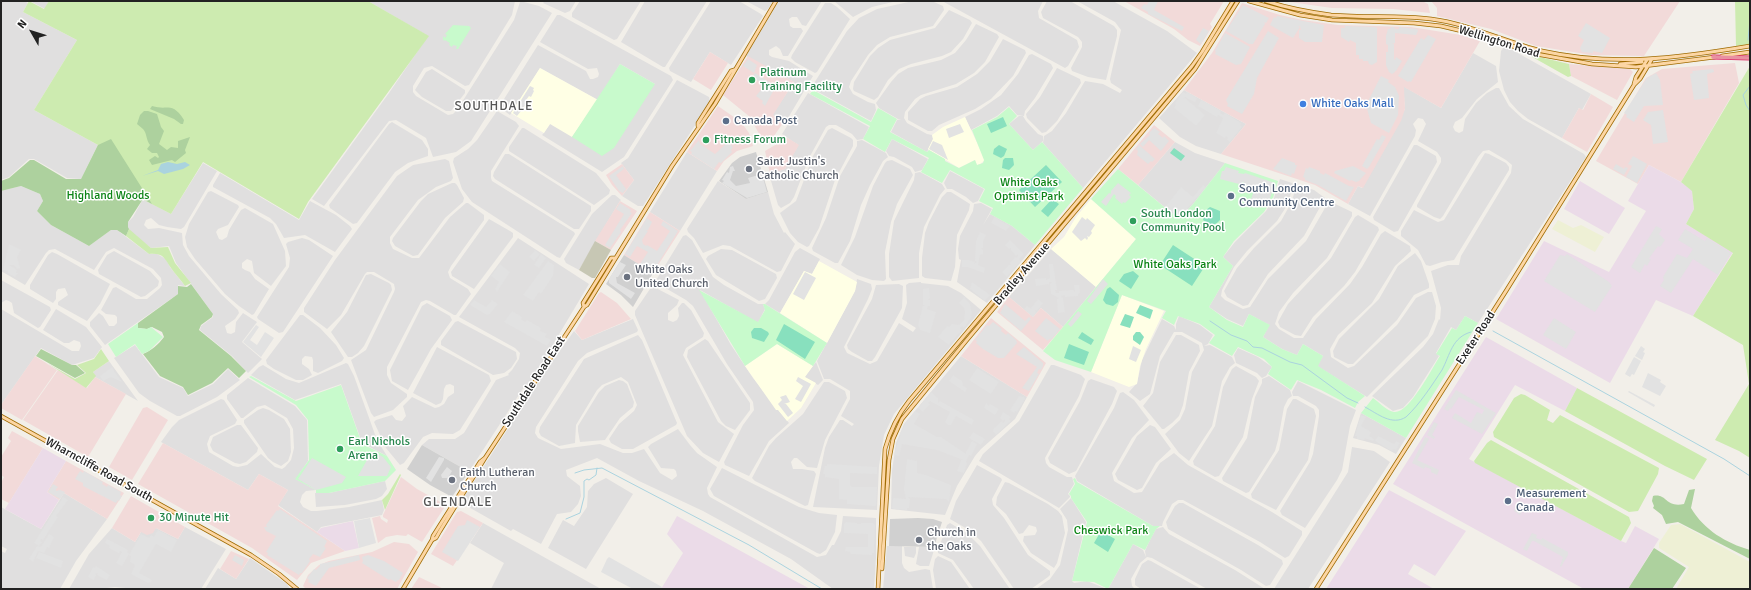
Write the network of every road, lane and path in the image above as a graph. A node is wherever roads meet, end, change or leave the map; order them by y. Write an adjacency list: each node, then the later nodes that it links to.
1 (776, 1): 21 (main road, Southdale Road East)
2 (1233, 1): 19 (main road, Bradley Avenue)
3 (1238, 1): 19 (main road, Bradley Avenue)
4 (1249, 1): 7 (main road, Wellington Road)
5 (1266, 1): 6 (main road, Wellington Road)
6 (1330, 14): 7 (main road); 13 (main road, Wellington Road)
7 (1330, 20): 14 (main road, Wellington Road)
8 (1750, 46): 12 (main road, Wellington Road)
9 (1750, 52): 10 (main road, Wellington Road)
10 (1713, 57): 11 (highway); 16 (main road, Wellington Road)
11 (1750, 58)
12 (1652, 59): 13 (main road, Wellington Road); 16 (main road, Exeter Road)
13 (1646, 60): 14 (main road); 15 (main road, Exeter Road)
14 (1610, 65): 15 (main road, Wellington Road)
15 (1643, 66): 16 (main road, Wellington Road); 17 (main road, Exeter Road)
16 (1648, 66): 17 (main road, Exeter Road)
17 (1634, 85): 23 (main road, Exeter Road)
18 (1, 416): 20 (main road, Wharncliffe Road South)
19 (880, 577): 22 (main road, Bradley Avenue)
20 (297, 589)
21 (403, 589)
22 (878, 589)
23 (1316, 589)

